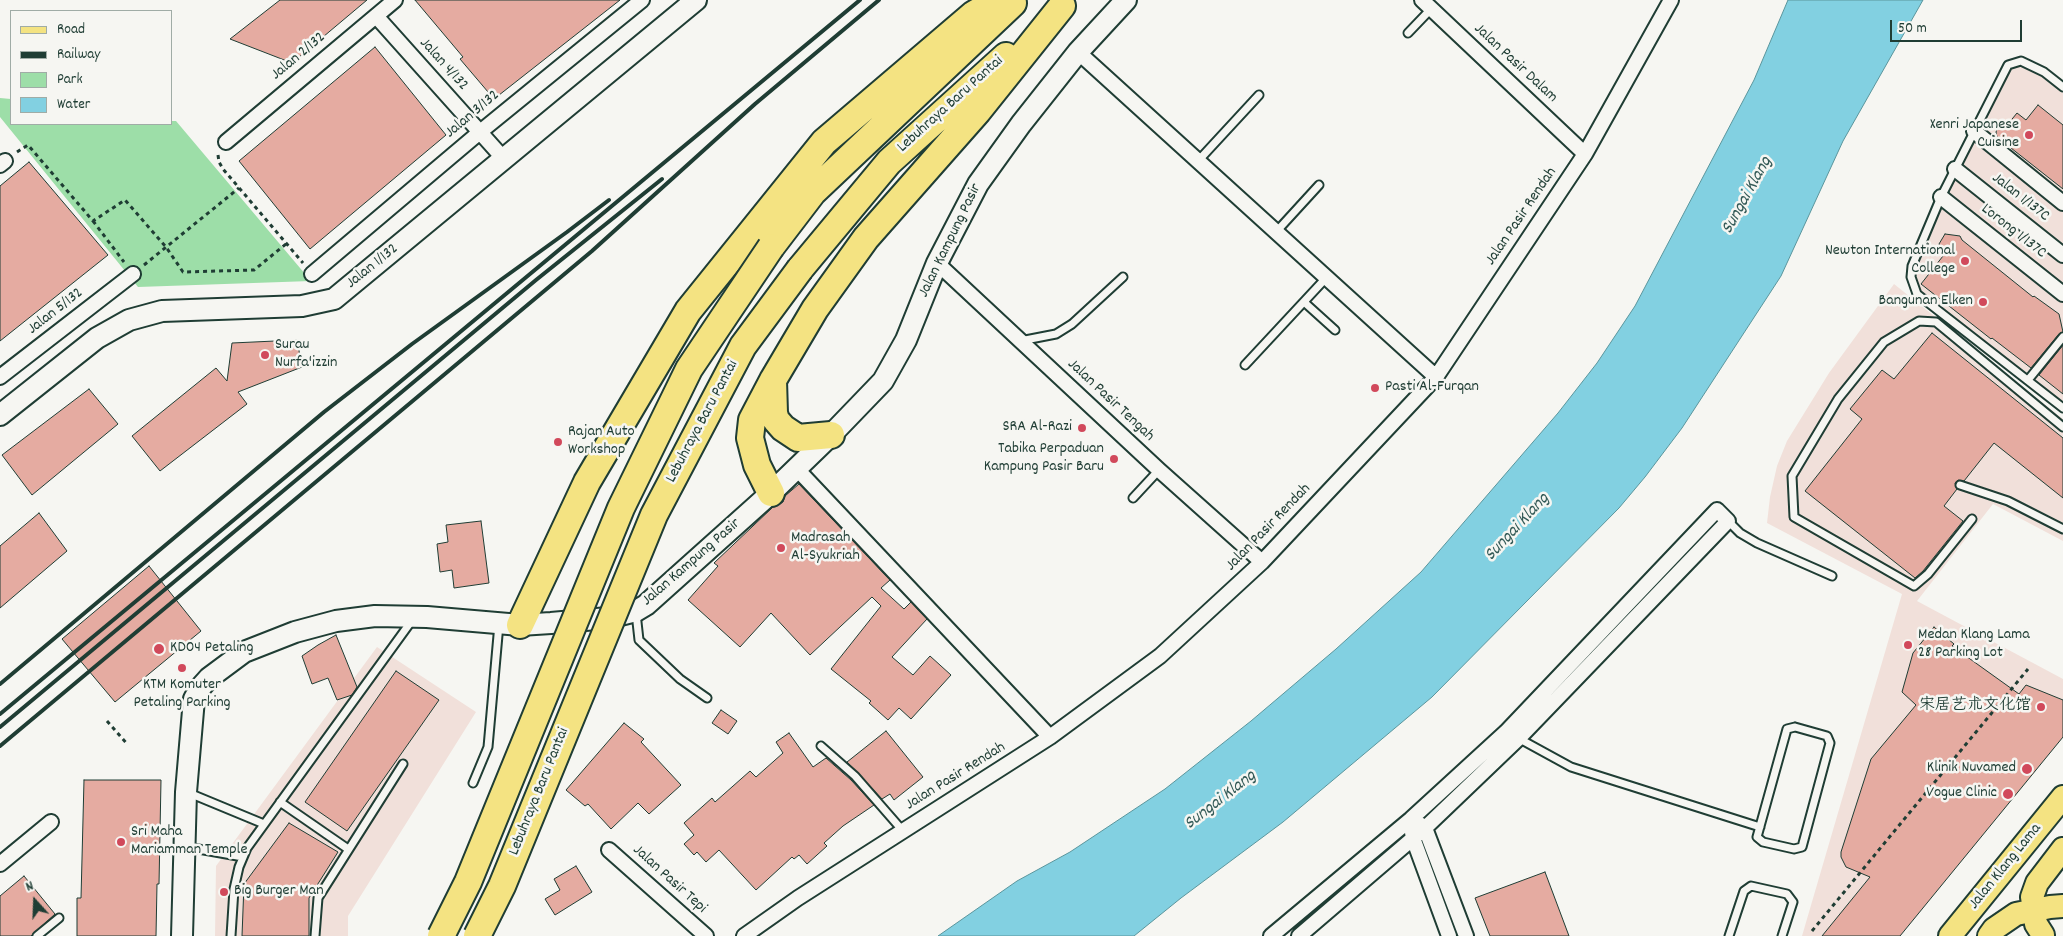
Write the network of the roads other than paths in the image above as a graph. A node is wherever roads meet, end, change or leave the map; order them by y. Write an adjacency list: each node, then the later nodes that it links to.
1 (394, 0): 10 (street, Jalan 2/132)
2 (642, 0): 16 (street, Jalan 3/132)
3 (696, 0): 19 (street, Jalan 1/132)
4 (1000, 0): 58 (highway)
5 (1016, 0): 89 (highway, Lebuhraya Baru Pantai, bridge)
6 (1126, 0): 12 (street, Jalan Kampung Pasir)
7 (1671, 0): 18 (street, Jalan Pasir Rendah)
8 (1065, 3): 40 (highway); 90 (highway, Lebuhraya Baru Pantai, bridge)
9 (1426, 4): 11 (lane); 18 (street, Jalan Pasir Dalam)
10 (376, 16): 16 (street, Jalan 4/132); 17 (street, Jalan 2/132)
11 (1408, 34)
12 (1078, 52): 20 (street); 27 (street, Jalan Kampung Pasir)
13 (2063, 87): 15 (lane)
14 (1259, 95): 20 (lane)
15 (1974, 131): 21 (lane); 24 (street)
16 (480, 132): 19 (street, Jalan 4/132); 29 (street, Jalan 3/132)
17 (226, 142)
18 (1585, 154): 39 (street, Jalan Pasir Rendah)
19 (504, 159): 43 (street, Jalan 1/132)
20 (1198, 161): 25 (street)
21 (1955, 169): 23 (lane); 26 (street, Jalan 1/137C)
22 (1319, 185): 25 (lane)
23 (1940, 197): 32 (street, Lorong 1/137C); 41 (lane)
24 (2063, 203)
25 (1276, 232): 31 (street)
26 (2063, 255)
27 (937, 262): 36 (street, Jalan Pasir Tengah); 45 (street, Jalan Kampung Pasir)
28 (133, 274): 38 (street, Jalan 5/132)
29 (312, 274)
30 (1123, 277): 36 (lane)
31 (1326, 278): 33 (lane); 39 (street)
32 (2063, 294)
33 (1304, 302): 34 (lane); 37 (lane)
34 (1335, 330)
35 (2063, 337): 41 (lane)
36 (1020, 341): 47 (street, Jalan Pasir Tengah)
37 (1245, 365)
38 (0, 377)
39 (1436, 377): 54 (street, Jalan Pasir Rendah)
40 (773, 380): 45 (highway); 49 (highway)
41 (2028, 380): 42 (lane)
42 (2063, 408)
43 (0, 415)
44 (2063, 427): 51 (lane)
45 (831, 435): 46 (street, Jalan Kampung Pasir)
46 (796, 468): 49 (street, Jalan Kampung Pasir); 61 (street)
47 (1158, 470): 50 (lane); 54 (street, Jalan Pasir Tengah)
48 (1960, 485): 53 (lane)
49 (771, 493): 56 (street, Jalan Kampung Pasir)
50 (1133, 498)
51 (1972, 519)
52 (1728, 521): 55 (lane); 60 (street)
53 (2063, 529)
54 (1262, 562): 61 (street, Jalan Pasir Rendah)
55 (1832, 576)
56 (636, 611): 58 (street, Jalan Kampung Pasir); 59 (lane)
57 (415, 617): 58 (street, Jalan Kampung Pasir); 65 (street, Jalan Kampung Pasir); 67 (lane)
58 (509, 624): 64 (lane)
59 (707, 698)
60 (1513, 735): 68 (street); 71 (lane); 72 (street)
61 (1050, 738): 73 (street, Jalan Pasir Rendah)
62 (821, 746): 73 (lane)
63 (403, 764): 76 (lane)
64 (473, 783)
65 (186, 792): 70 (lane); 75 (street, Jalan Kampung Pasir)
66 (2063, 797): 99 (main road, Jalan Klang Lama)
67 (280, 802): 70 (lane); 76 (lane)
68 (1411, 819): 72 (street); 74 (street); 93 (street)
69 (51, 822): 80 (street)
70 (264, 824): 79 (lane)
71 (1760, 827): 71 (lane)
72 (1425, 828): 74 (street); 96 (street)
73 (903, 831): 92 (street, Jalan Pasir Rendah)
74 (1413, 838): 94 (street); 95 (street)
75 (185, 847): 79 (lane); 86 (street, Jalan Kampung Pasir)
76 (348, 849): 88 (lane)
77 (609, 850): 91 (street, Jalan Pasir Tepi)
78 (2063, 850): 82 (main road)
79 (243, 857): 87 (lane)
80 (0, 864)
81 (2063, 906): 82 (main road)
82 (2033, 910): 100 (main road); 101 (main road)
83 (2063, 911): 101 (main road)
84 (59, 918): 85 (lane)
85 (37, 936)
86 (182, 936)
87 (230, 936)
88 (316, 936)
89 (440, 936)
90 (477, 936)
91 (706, 936)
92 (744, 936)
93 (1271, 936)
94 (1299, 936)
95 (1450, 936)
96 (1466, 936)
97 (1729, 936): 98 (lane)
98 (1782, 936)
99 (1950, 936)
100 (1989, 936)
101 (2044, 936)

